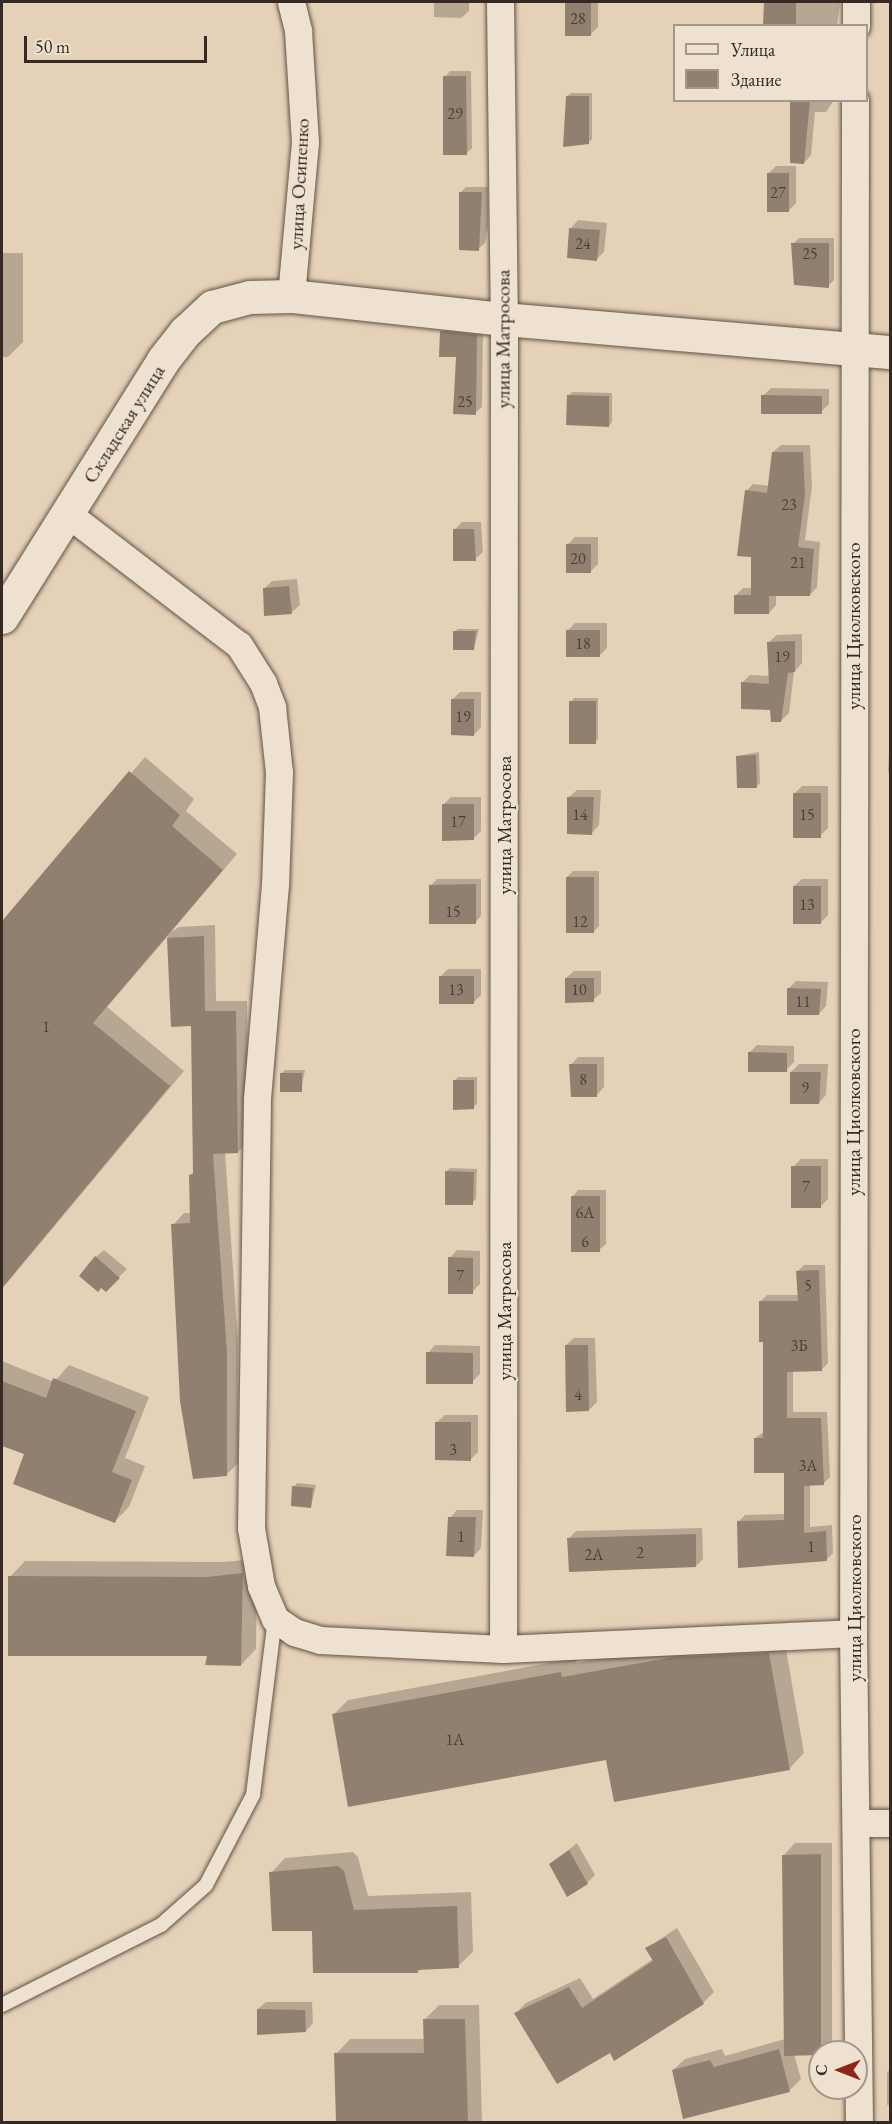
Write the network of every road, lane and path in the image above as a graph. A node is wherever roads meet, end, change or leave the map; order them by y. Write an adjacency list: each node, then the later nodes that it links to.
1 (291, 2): 6 (street, улица Осипенко)
2 (500, 2): 7 (street, улица Матросова)
3 (856, 2): 4 (street)
4 (856, 24)
5 (855, 102): 8 (street, улица Циолковского)
6 (291, 296): 7 (street, Складская улица); 10 (street, Складская улица)
7 (504, 319): 8 (street, Складская улица); 14 (street, улица Матросова)
8 (853, 348): 9 (street, Складская улица); 13 (street, улица Циолковского)
9 (891, 352)
10 (68, 514): 11 (street, Складская улица); 12 (street)
11 (2, 617)
12 (275, 1619): 14 (street); 17 (lane)
13 (853, 1633): 14 (street); 15 (street, улица Циолковского)
14 (503, 1649)
15 (857, 1823): 16 (street); 18 (street, улица Циолковского)
16 (891, 1823)
17 (2, 2005)
18 (859, 2122)

